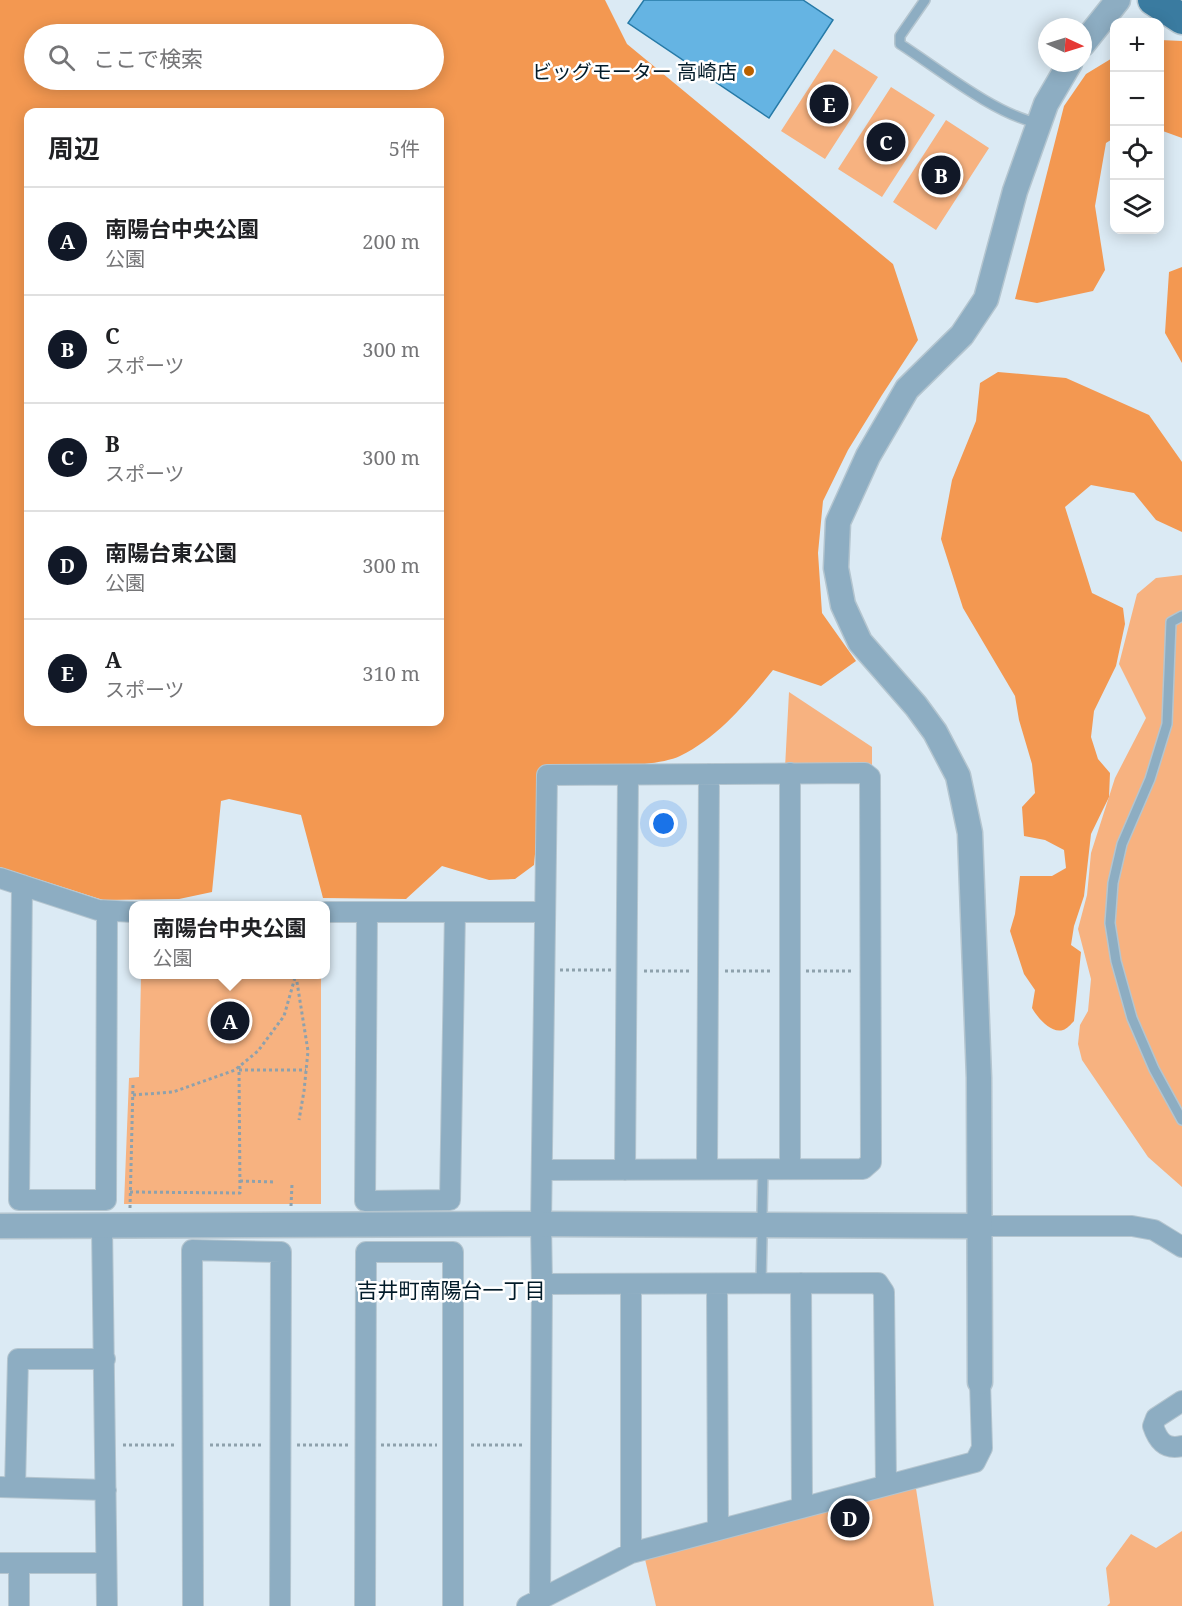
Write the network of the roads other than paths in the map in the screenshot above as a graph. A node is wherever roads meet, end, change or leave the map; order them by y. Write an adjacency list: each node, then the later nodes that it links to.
1 (925, 0): 7 (lane)
2 (1119, 0): 5 (street)
3 (1153, 0): 4 (main road)
4 (1182, 19)
5 (1092, 33)
6 (1065, 72): 7 (street)
7 (1040, 123): 30 (street)
8 (1182, 616): 20 (lane)
9 (790, 773): 10 (street); 22 (street); 22 (street)
10 (709, 774): 11 (street); 25 (street)
11 (628, 775): 19 (street); 24 (street)
12 (0, 878): 13 (street)
13 (22, 885): 14 (street); 14 (street)
14 (107, 911): 15 (street)
15 (129, 912)
16 (330, 912): 17 (street)
17 (367, 912): 18 (street); 18 (street)
18 (454, 912): 19 (street)
19 (544, 912): 23 (street)
20 (1182, 1120)
21 (763, 1169): 22 (street); 25 (street); 26 (lane)
22 (790, 1169)
23 (543, 1170): 24 (street); 27 (street)
24 (626, 1170): 25 (street)
25 (707, 1170)
26 (762, 1216)
27 (541, 1224): 29 (street); 30 (street); 35 (street)
28 (0, 1226): 29 (street)
29 (102, 1226): 38 (street)
30 (978, 1226): 32 (street); 39 (street)
31 (762, 1237): 33 (lane)
32 (1182, 1247)
33 (762, 1283): 34 (street); 37 (street)
34 (801, 1283): 42 (street); 45 (street)
35 (542, 1284): 36 (street); 50 (street)
36 (631, 1284): 37 (street); 47 (street)
37 (717, 1284): 46 (street)
38 (105, 1359): 43 (street); 44 (street)
39 (980, 1382): 42 (street)
40 (1182, 1401): 41 (street)
41 (1182, 1446)
42 (886, 1485): 45 (street)
43 (8, 1487): 44 (street)
44 (106, 1490): 49 (street)
45 (802, 1508): 46 (street)
46 (718, 1530): 47 (street)
47 (630, 1553): 50 (street)
48 (10, 1563): 49 (street); 51 (street)
49 (106, 1563): 52 (street)
50 (533, 1603)
51 (19, 1606)
52 (107, 1606)
53 (193, 1606): 54 (street)
54 (280, 1606)
55 (365, 1606): 56 (street)
56 (453, 1606)

